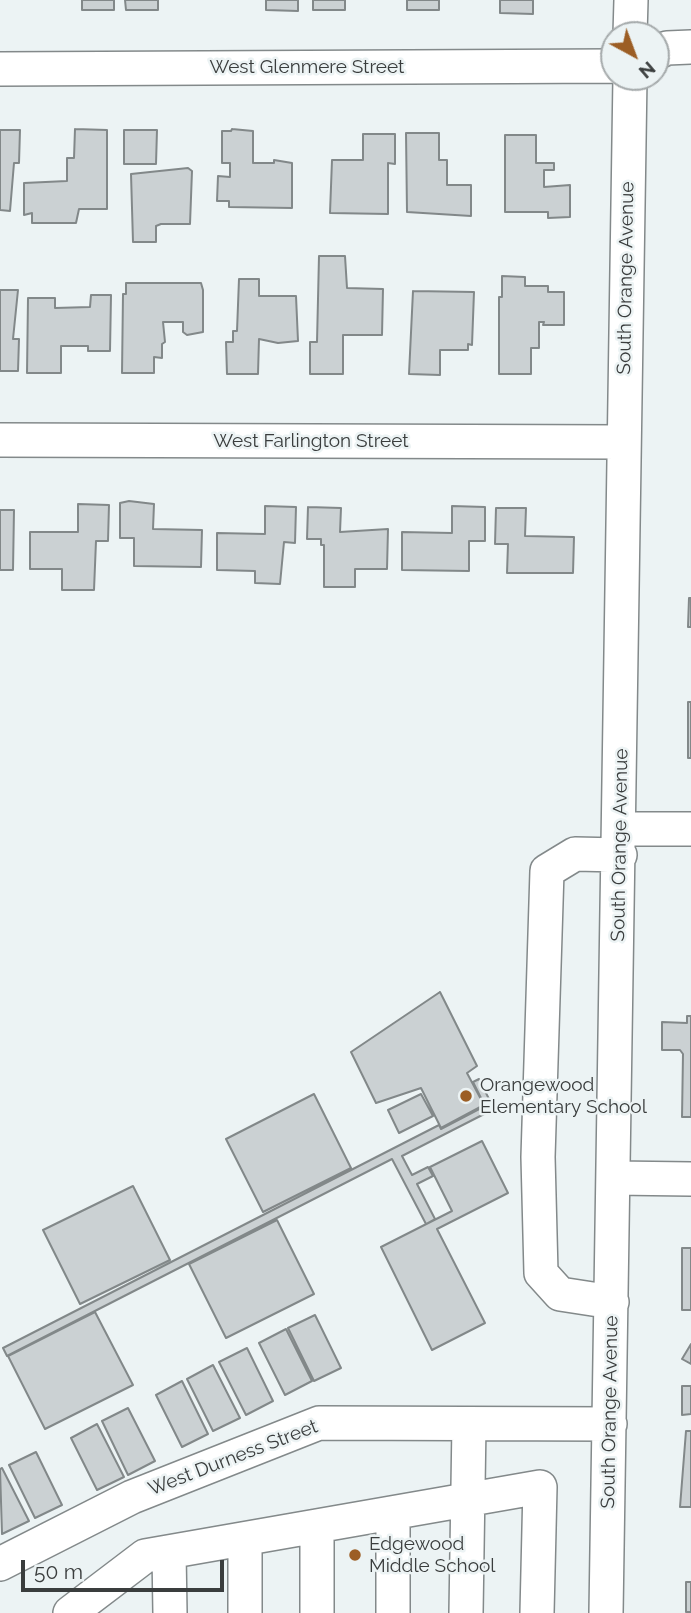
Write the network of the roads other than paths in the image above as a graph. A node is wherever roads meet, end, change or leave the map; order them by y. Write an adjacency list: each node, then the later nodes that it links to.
1 (631, 0): 2 (street)
2 (630, 21)
3 (691, 47): 4 (street)
4 (670, 48)
5 (600, 66): 6 (street, West Glenmere Street)
6 (0, 69)
7 (630, 91): 9 (street, South Orange Avenue)
8 (0, 440): 9 (street, West Farlington Street)
9 (622, 442): 11 (street, South Orange Avenue)
10 (691, 829): 11 (street)
11 (620, 842): 12 (street, South Orange Avenue); 14 (street)
12 (614, 1178): 13 (street); 14 (street, South Orange Avenue)
13 (691, 1179)
14 (612, 1302): 16 (street, South Orange Avenue)
15 (469, 1424): 16 (street, West Durness Street); 17 (street); 22 (street, West Durness Street)
16 (610, 1424): 30 (street, South Orange Avenue)
17 (468, 1497): 18 (street); 28 (street); 29 (street)
18 (393, 1513): 19 (street); 27 (street)
19 (317, 1526): 20 (street); 26 (street)
20 (246, 1539): 21 (street); 25 (street)
21 (169, 1552): 23 (street); 24 (street)
22 (0, 1564)
23 (70, 1613)
24 (170, 1613)
25 (245, 1613)
26 (317, 1613)
27 (393, 1613)
28 (466, 1613)
29 (537, 1613)
30 (606, 1613)

